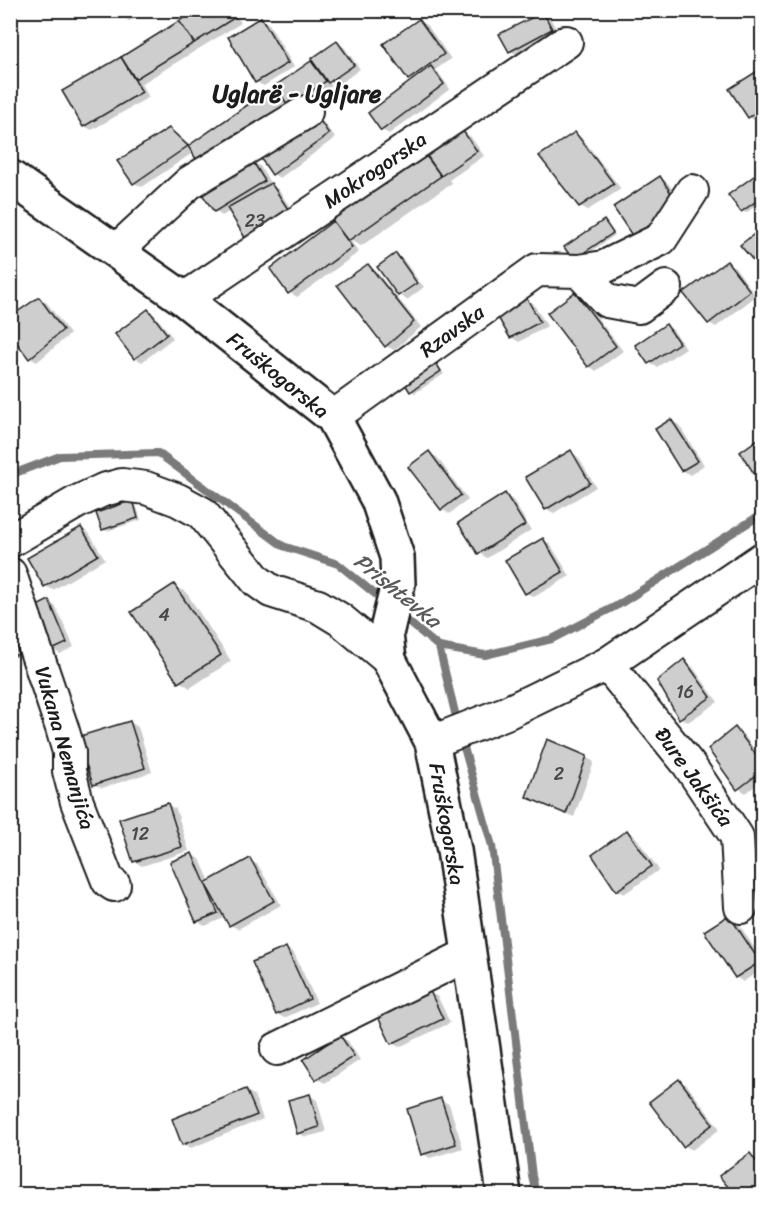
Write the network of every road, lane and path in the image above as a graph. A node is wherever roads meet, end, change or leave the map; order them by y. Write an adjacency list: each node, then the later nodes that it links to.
1 (566, 42): 8 (street, Mokrogorska)
2 (306, 112): 5 (street)
3 (10, 177): 5 (street, Fruškogorska)
4 (692, 191): 6 (street, Rzavska)
5 (116, 251): 8 (street, Fruškogorska)
6 (579, 271): 7 (street); 9 (street, Rzavska)
7 (666, 286)
8 (184, 299): 9 (street, Fruškogorska)
9 (333, 417): 13 (street, Fruškogorska)
10 (10, 541): 13 (street)
11 (762, 559): 14 (street)
12 (10, 574): 16 (street, Vukana Nemanjića)
13 (388, 647): 15 (street, Fruškogorska)
14 (607, 664): 15 (street); 17 (street, Đure Jakšića)
15 (432, 742): 18 (street, Fruškogorska)
16 (114, 885)
17 (741, 907)
18 (469, 954): 19 (street); 20 (street, Fruškogorska)
19 (277, 1049)
20 (504, 1194)

